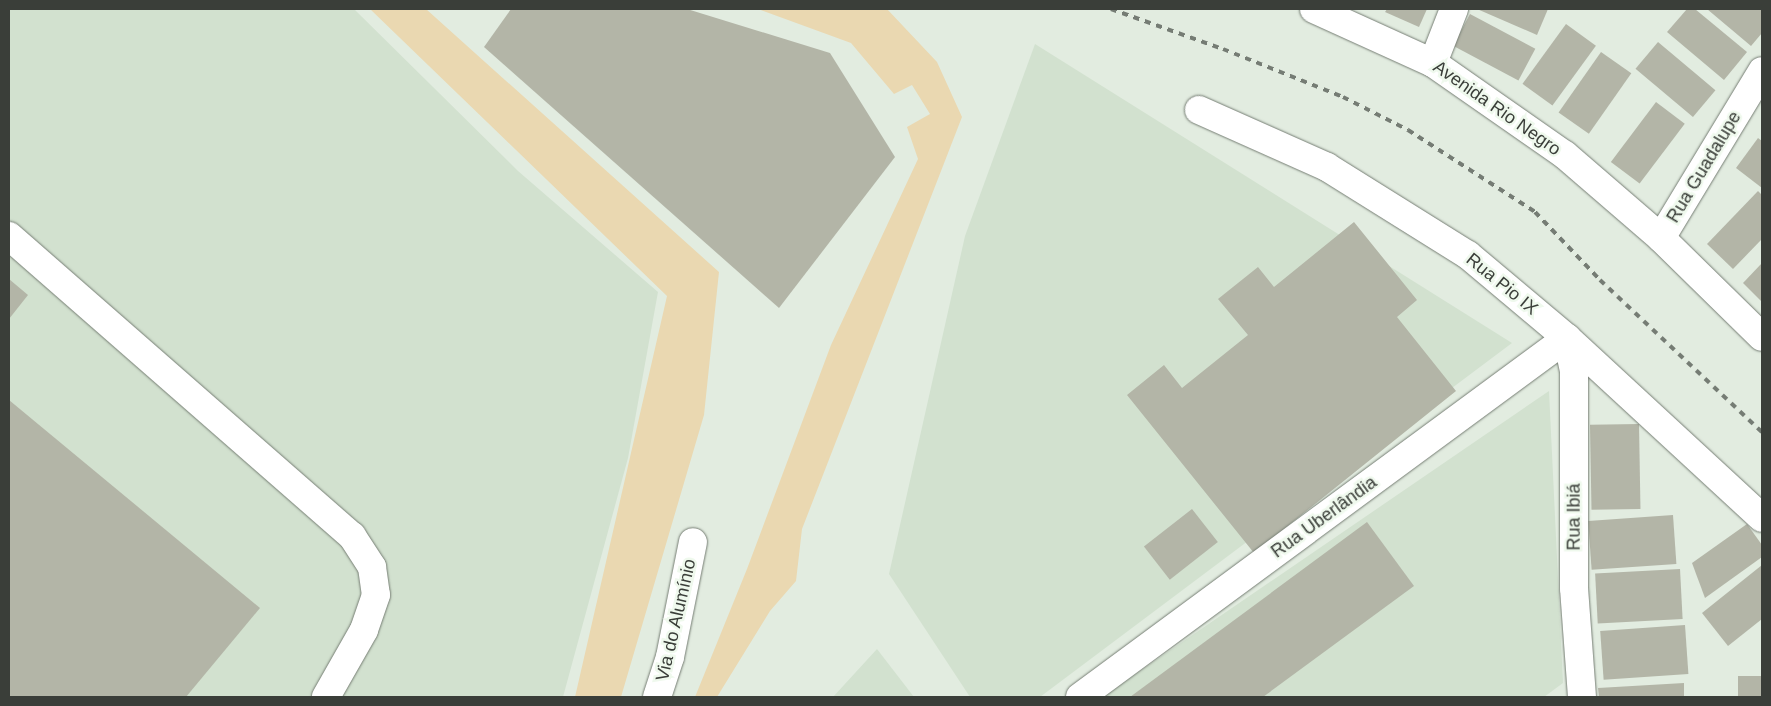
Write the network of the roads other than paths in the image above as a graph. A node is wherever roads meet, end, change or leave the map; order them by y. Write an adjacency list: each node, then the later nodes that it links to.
1 (1314, 9): 3 (street, Avenida Rio Negro)
2 (1454, 9): 3 (street)
3 (1433, 63): 7 (street, Avenida Rio Negro)
4 (1762, 71): 7 (street, Rua Guadalupe)
5 (1199, 110): 9 (street, Rua Pio IX)
6 (9, 236): 12 (street)
7 (1661, 238): 8 (street, Avenida Rio Negro)
8 (1762, 337)
9 (1567, 338): 10 (street, Rua Pio IX); 14 (street, Rua Uberlândia); 15 (street, Rua Ibiá)
10 (1762, 518)
11 (693, 542): 13 (street, Via do Alumínio)
12 (326, 697)
13 (657, 697)
14 (1080, 697)
15 (1582, 697)

